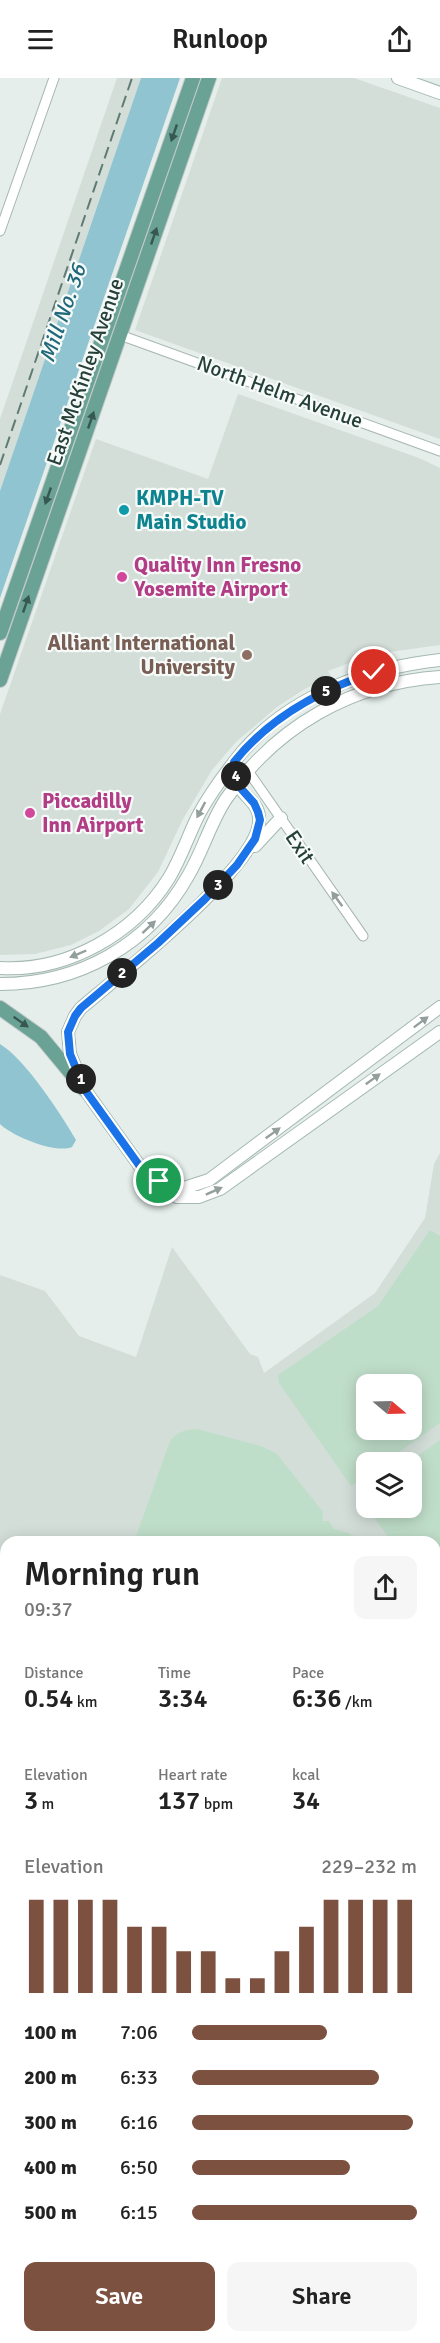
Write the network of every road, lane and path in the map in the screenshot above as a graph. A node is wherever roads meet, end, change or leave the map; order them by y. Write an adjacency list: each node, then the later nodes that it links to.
1 (54, 78): 7 (street)
2 (193, 78): 6 (main road, East McKinley Avenue, one-way to 6)
3 (210, 78): 8 (main road, East McKinley Avenue, one-way to 3)
4 (398, 78): 5 (main road)
5 (440, 93)
6 (140, 230): 8 (main road); 10 (main road, East McKinley Avenue, one-way to 10)
7 (0, 231)
8 (120, 335): 9 (street, North Helm Avenue); 16 (main road, East McKinley Avenue, one-way to 8)
9 (440, 451)
10 (13, 597): 11 (main road, East McKinley Avenue); 12 (main road)
11 (0, 633)
12 (0, 655)
13 (440, 660): 18 (main road)
14 (440, 669): 17 (main road)
15 (440, 677): 17 (main road)
16 (0, 680)
17 (391, 683): 19 (main road)
18 (234, 762): 19 (street, Exit); 20 (main road); 24 (main road, one-way to 24)
19 (248, 771): 20 (main road); 21 (street, Exit)
20 (237, 784): 22 (main road); 25 (main road, one-way to 20)
21 (280, 818): 22 (main road); 23 (street, Exit, one-way to 21)
22 (237, 865): 31 (main road)
23 (363, 936)
24 (0, 968)
25 (0, 984)
26 (440, 1007): 29 (main road, one-way to 26)
27 (0, 1008): 31 (main road, one-way to 31)
28 (440, 1032): 30 (main road)
29 (401, 1036): 30 (main road); 32 (main road, one-way to 29)
30 (412, 1052): 32 (main road, one-way to 30)
31 (85, 1090): 32 (main road)
32 (144, 1172)

